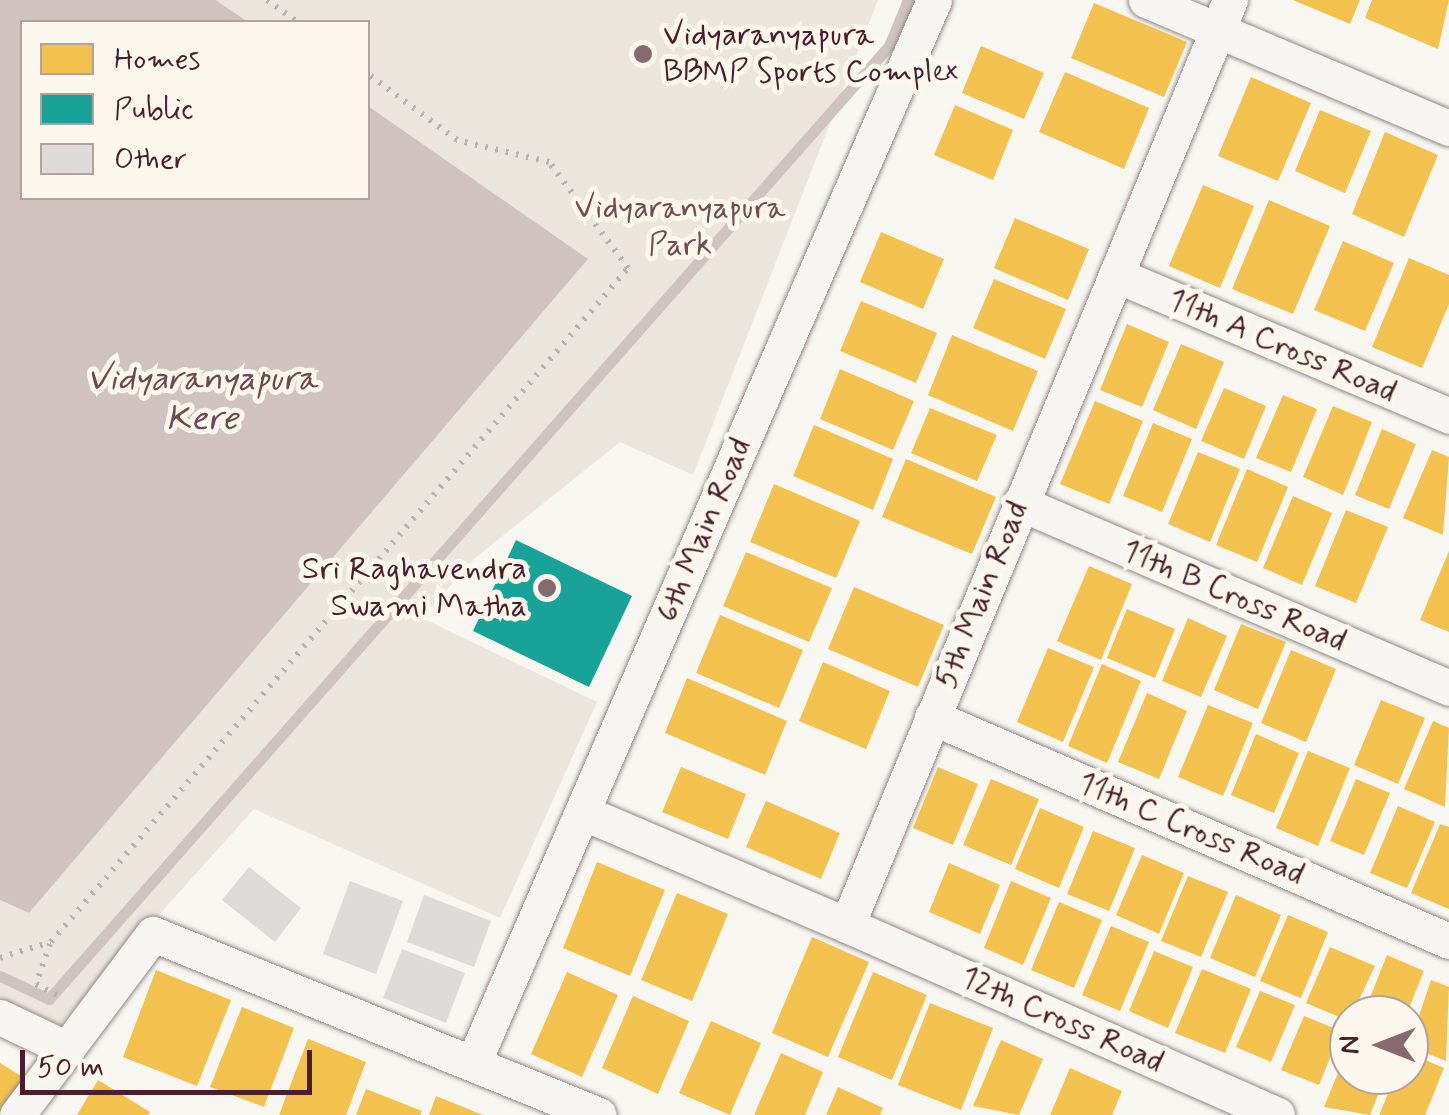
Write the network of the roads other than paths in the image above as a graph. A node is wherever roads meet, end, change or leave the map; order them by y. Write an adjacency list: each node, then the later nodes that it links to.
1 (934, 0): 10 (street, 6th Main Road)
2 (1146, 0): 3 (street)
3 (1224, 15): 4 (street); 5 (street, 5th Main Road)
4 (1449, 128)
5 (1116, 275): 6 (street, 11th A Cross Road); 7 (street, 5th Main Road)
6 (1449, 416)
7 (1020, 503): 8 (street, 11th B Cross Road); 9 (street, 5th Main Road)
8 (1449, 688)
9 (932, 717): 11 (street, 5th Main Road); 12 (street, 11th C Cross Road)
10 (582, 812): 11 (street); 15 (street, 6th Main Road)
11 (847, 925): 18 (street, 12th Cross Road)
12 (1449, 941)
13 (0, 1017): 14 (street)
14 (63, 1047): 15 (street); 16 (street)
15 (474, 1061): 17 (street)
16 (17, 1115)
17 (599, 1115)
18 (1278, 1115)

